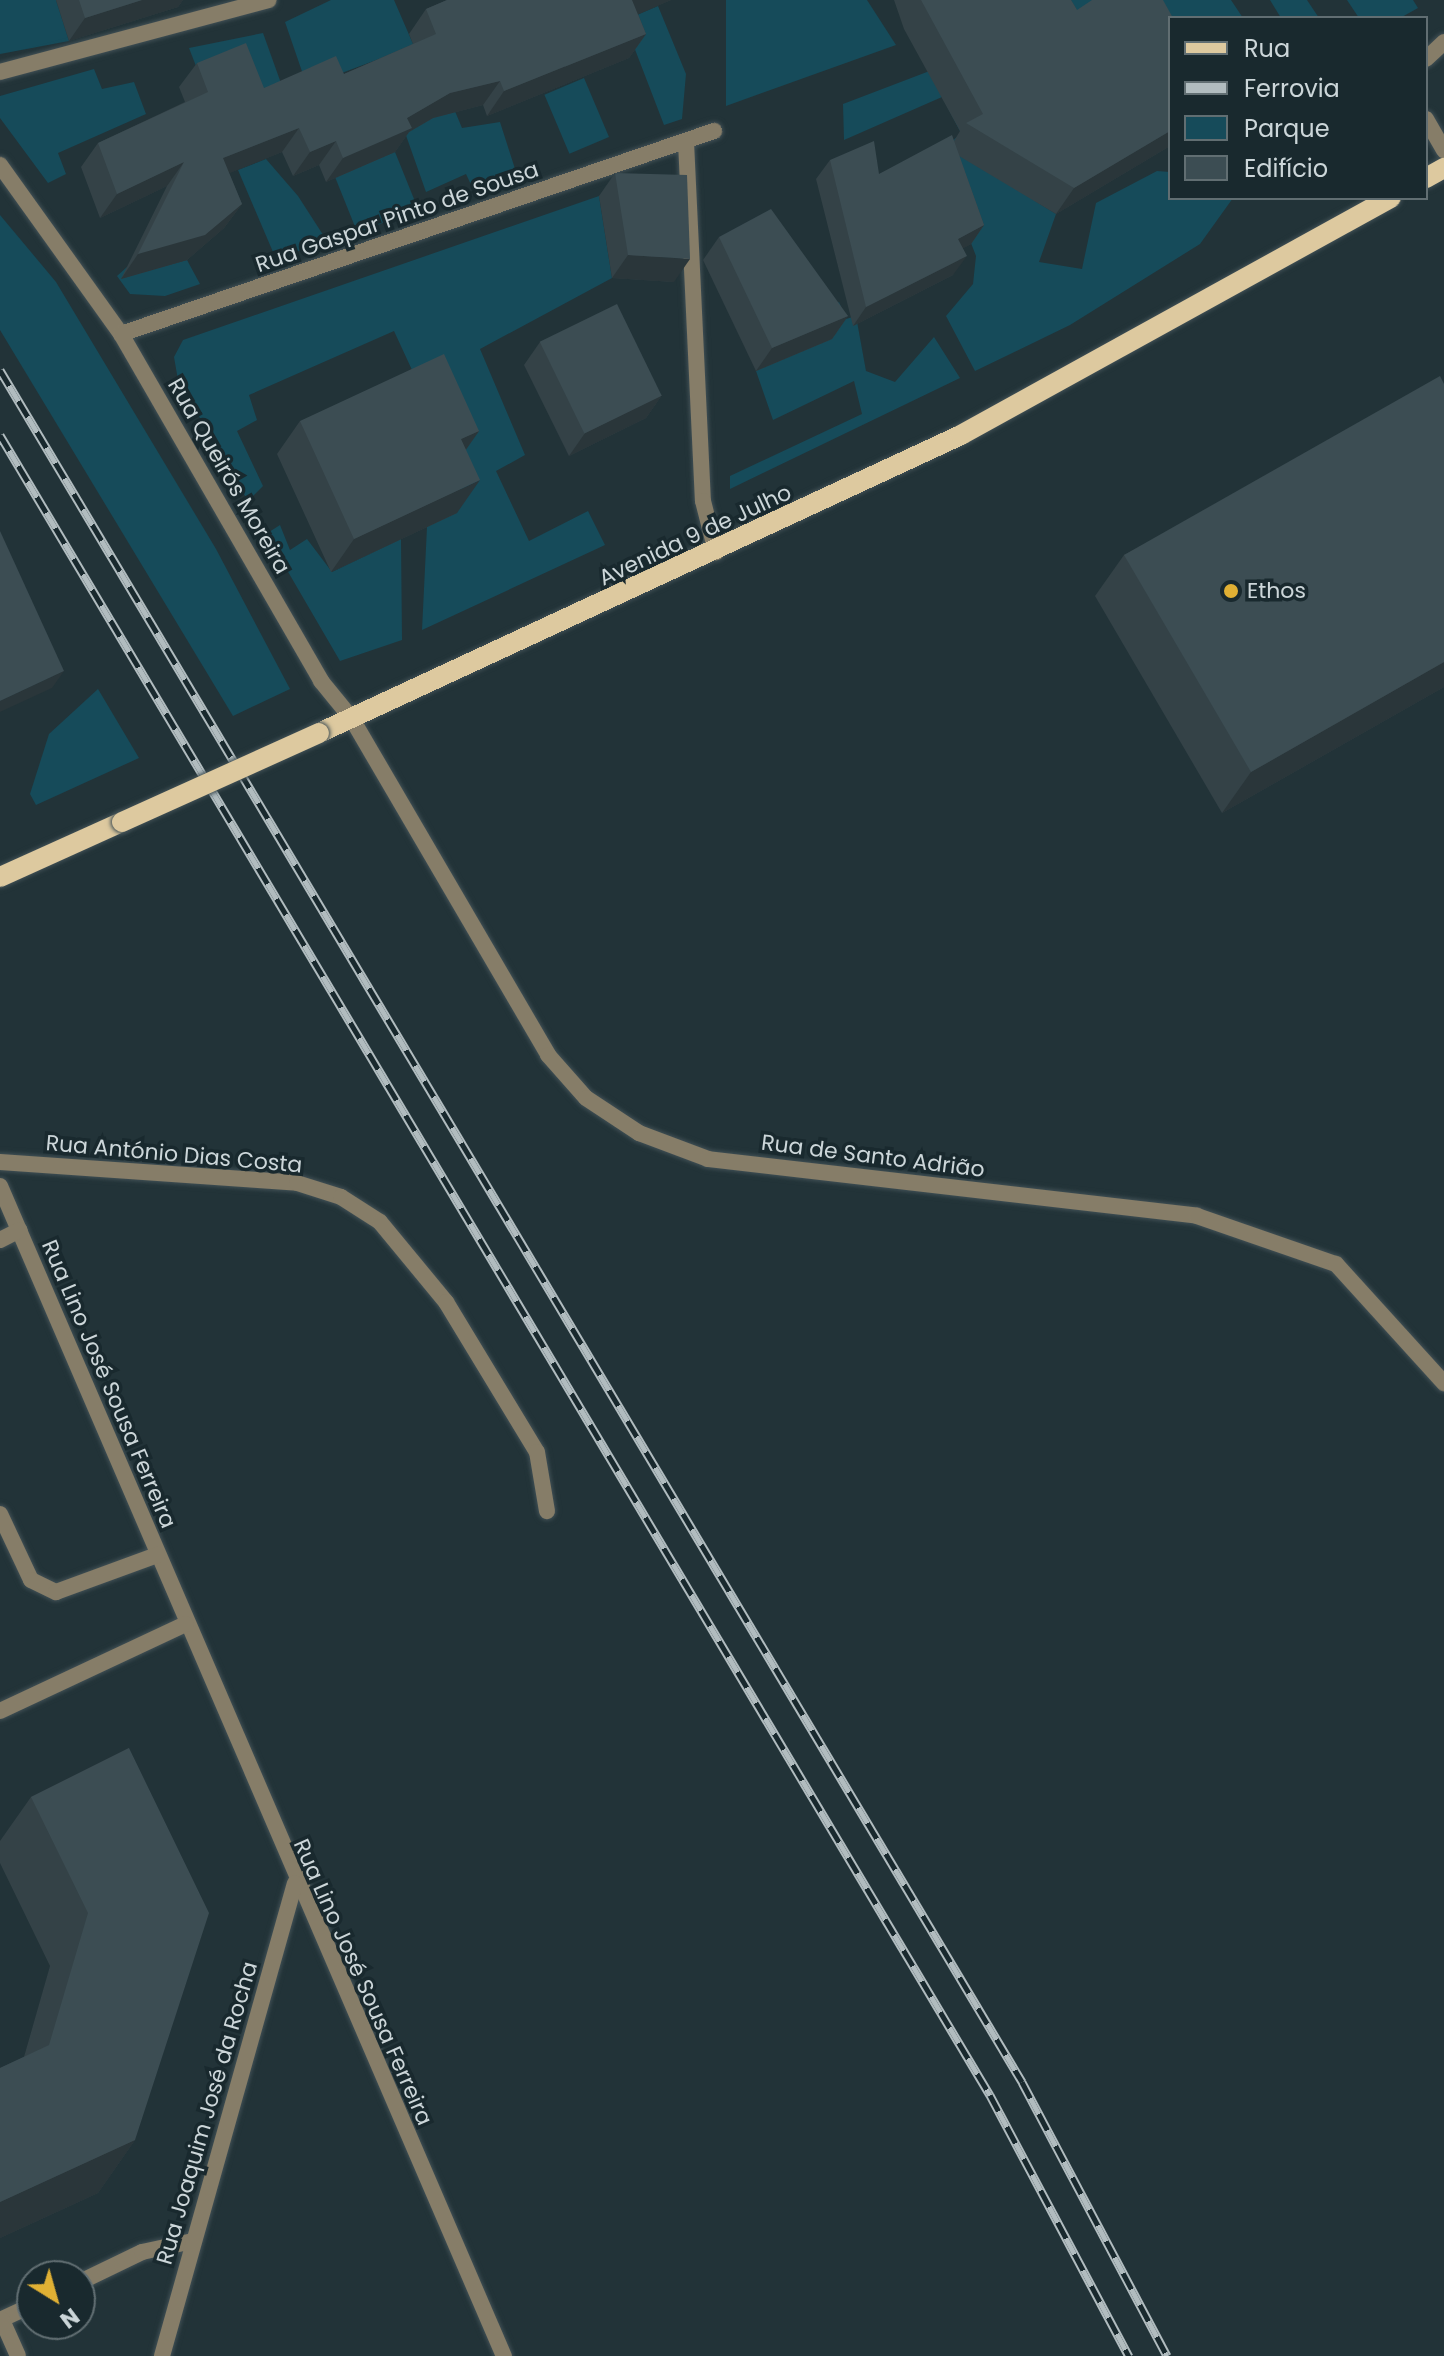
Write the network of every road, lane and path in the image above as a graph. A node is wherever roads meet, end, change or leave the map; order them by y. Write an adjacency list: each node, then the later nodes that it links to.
1 (269, 0): 4 (street)
2 (1444, 42): 3 (street)
3 (1428, 57)
4 (0, 72)
5 (1428, 122): 8 (street)
6 (714, 131): 7 (street, Rua Gaspar Pinto de Sousa)
7 (686, 142): 11 (street, Rua Gaspar Pinto de Sousa); 12 (street)
8 (1444, 150)
9 (0, 165): 11 (street, Rua Queirós Moreira)
10 (1387, 200): 12 (main road, Avenida 9 de Julho)
11 (121, 334): 13 (street, Rua Queirós Moreira)
12 (716, 552): 13 (main road, Avenida 9 de Julho)
13 (352, 719): 14 (street, Rua Queirós Moreira); 15 (main road, Avenida 9 de Julho, bridge)
14 (410, 814): 20 (street, Rua de Santo Adrião)
15 (0, 877)
16 (0, 1162): 21 (street, Rua António Dias Costa)
17 (0, 1186): 18 (street, Rua Lino José Sousa Ferreira)
18 (20, 1230): 19 (street, Rua Lino José Sousa Ferreira); 23 (street, Rua Lino José Sousa Ferreira)
19 (0, 1240)
20 (1444, 1383)
21 (547, 1511)
22 (0, 1514): 23 (street, Rua Lino José Sousa Ferreira)
23 (157, 1555): 24 (street, Rua Lino José Sousa Ferreira)
24 (186, 1624): 25 (street); 26 (street, Rua Lino José Sousa Ferreira)
25 (0, 1711)
26 (295, 1883): 27 (street, Rua Joaquim José da Rocha); 32 (street, Rua Lino José Sousa Ferreira)
27 (193, 2241): 28 (street); 31 (street, Rua Joaquim José da Rocha)
28 (96, 2275)
29 (1, 2320): 30 (street)
30 (18, 2356)
31 (162, 2356)
32 (504, 2356)

